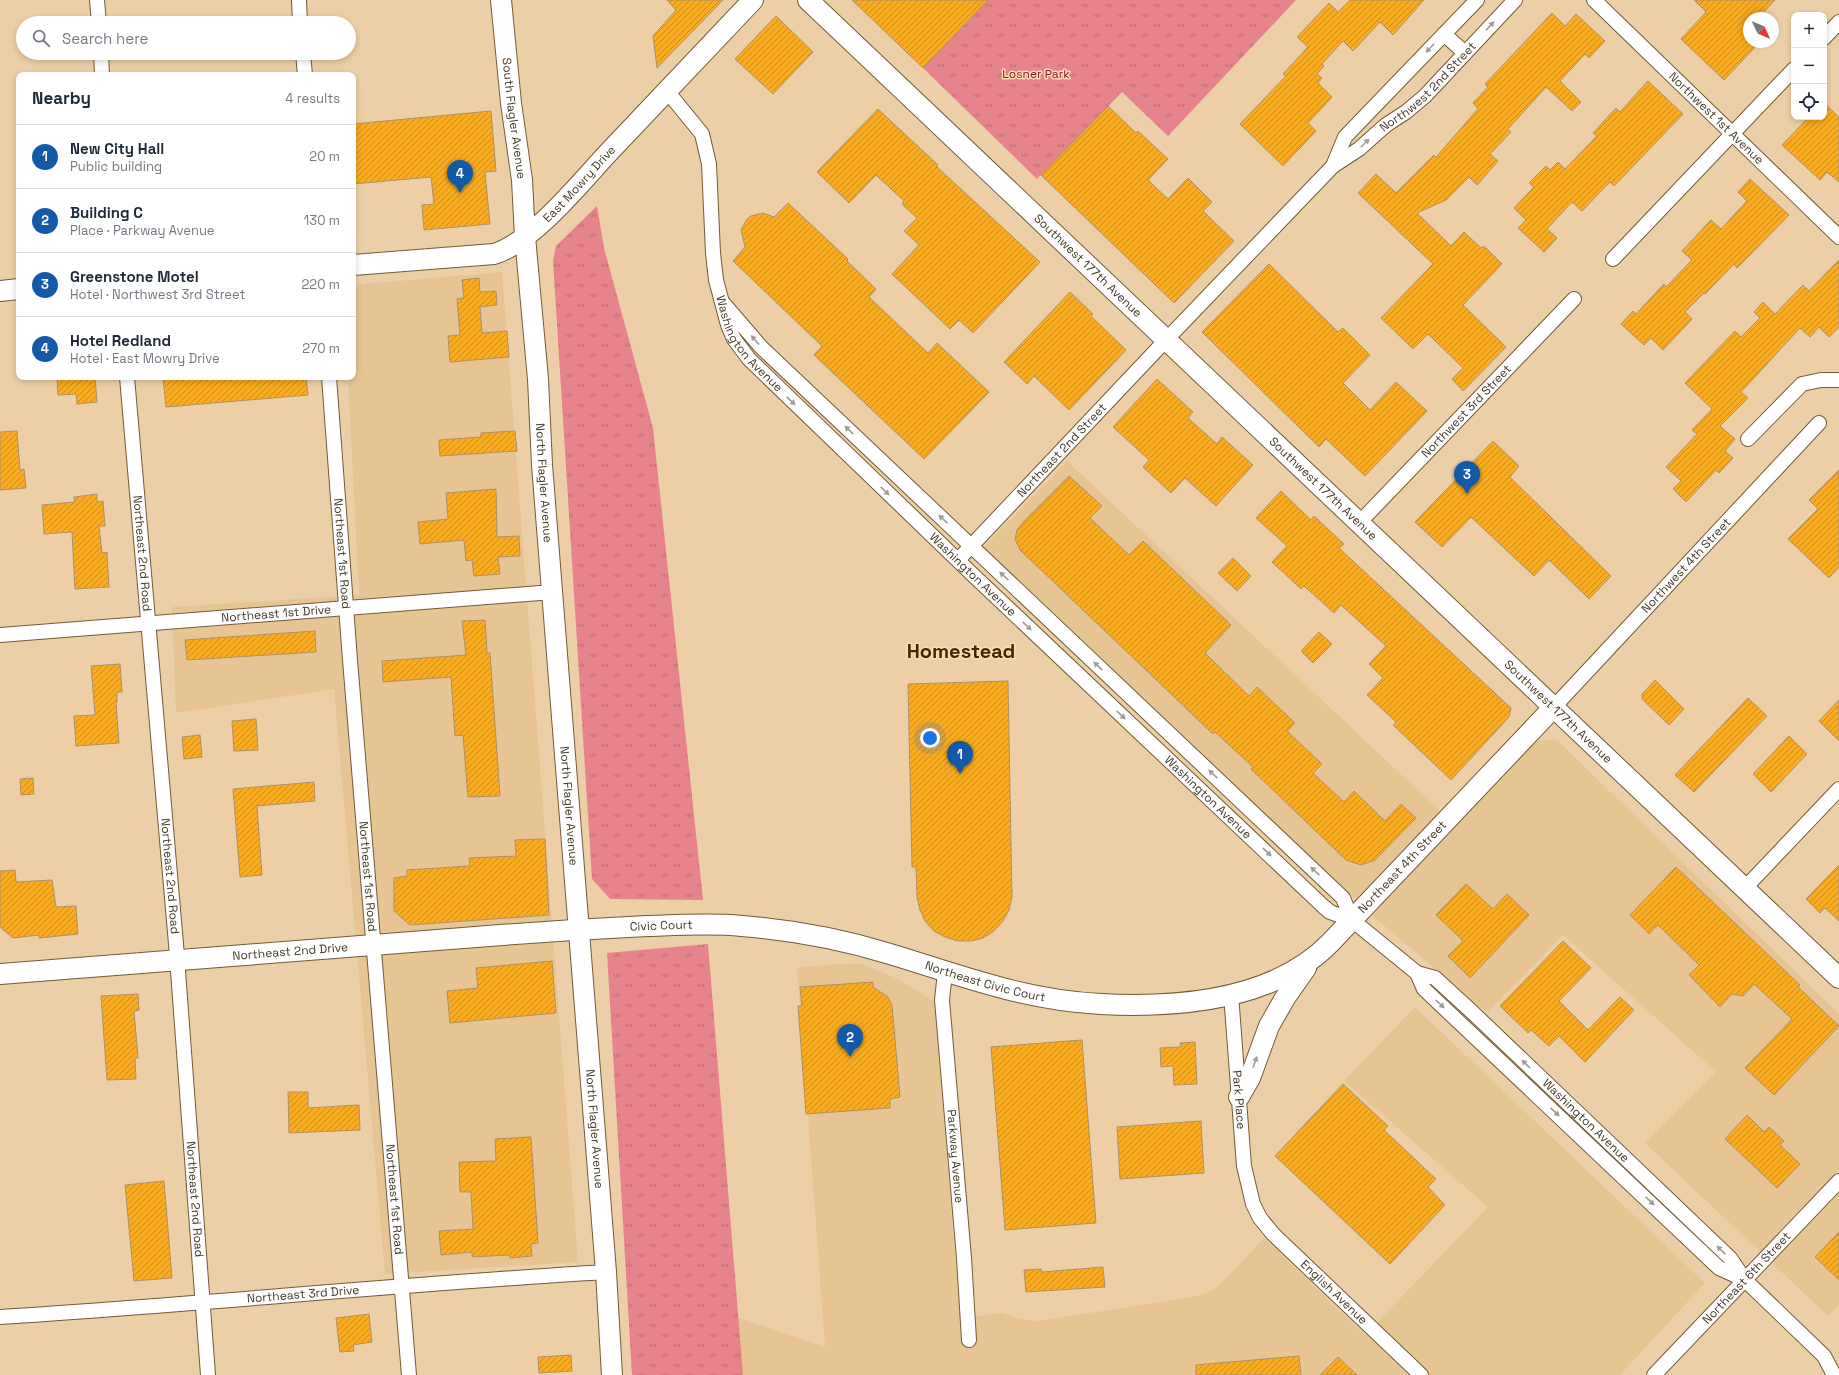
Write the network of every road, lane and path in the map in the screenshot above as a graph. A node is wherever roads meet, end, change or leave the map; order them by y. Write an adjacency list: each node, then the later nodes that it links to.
1 (97, 0): 9 (street)
2 (298, 0): 10 (street)
3 (501, 0): 26 (street, South Flagler Avenue)
4 (753, 0): 20 (street, East Mowry Drive)
5 (808, 0): 33 (street, Southwest 177th Avenue)
6 (1477, 0): 12 (street, Northwest 2nd Street)
7 (1515, 0): 14 (street, Northwest 2nd Street, one-way to 7)
8 (1594, 0): 23 (street, Northwest 1st Avenue)
9 (98, 16)
10 (299, 16)
11 (1839, 22): 13 (street)
12 (1444, 34): 14 (street); 21 (street, Northwest 2nd Street, one-way to 21)
13 (1827, 35)
14 (1465, 54): 22 (street, Northwest 2nd Street)
15 (101, 60): 17 (street)
16 (304, 60): 18 (street)
17 (102, 72)
18 (305, 72)
19 (1791, 72): 23 (street)
20 (667, 90): 26 (street, East Mowry Drive); 32 (street)
21 (1371, 111): 22 (street); 24 (street, Northwest 2nd Street)
22 (1386, 125): 24 (street, Northwest 2nd Street, one-way to 22)
23 (1733, 133): 25 (street, Northwest 1st Avenue); 27 (street)
24 (1333, 166): 33 (street, Northwest 2nd Street)
25 (1839, 236)
26 (525, 237): 28 (street, East Mowry Drive); 42 (street, North Flagler Avenue)
27 (1613, 259)
28 (356, 265)
29 (16, 289): 30 (street)
30 (0, 291)
31 (1574, 299): 39 (street, Northwest 3rd Street)
32 (722, 302): 40 (street, Washington Avenue, one-way to 32); 41 (street, Washington Avenue, one-way to 41)
33 (1166, 340): 39 (street, Southwest 177th Avenue); 40 (street, Northeast 2nd Street)
34 (127, 380): 44 (street, Northeast 2nd Road)
35 (329, 380): 43 (street, Northeast 1st Road)
36 (1839, 380): 38 (street)
37 (1819, 423): 46 (street, Northwest 4th Street)
38 (1748, 439)
39 (1359, 523): 46 (street, Southwest 177th Avenue)
40 (971, 546): 41 (street, Northeast 2nd Street); 49 (street, Washington Avenue, one-way to 40)
41 (958, 560): 49 (street, Washington Avenue, one-way to 49)
42 (553, 592): 43 (street, Northeast 1st Drive); 51 (street, North Flagler Avenue)
43 (346, 608): 44 (street, Northeast 1st Drive); 52 (street, Northeast 1st Road)
44 (149, 622): 45 (street, Northeast 1st Drive); 54 (street, Northeast 2nd Road)
45 (0, 634)
46 (1554, 708): 48 (street, Southwest 177th Avenue); 49 (street, Northeast 4th Street)
47 (1839, 788): 48 (street)
48 (1744, 888): 57 (street, Southwest 177th Avenue)
49 (1352, 920): 53 (street, Northeast 4th Street); 63 (street, Washington Avenue)
50 (743, 926): 51 (street, Civic Court); 55 (street, Northeast Civic Court)
51 (580, 929): 52 (street, Northeast 2nd Drive); 62 (street, North Flagler Avenue)
52 (374, 945): 54 (street, Northeast 2nd Drive); 64 (street, Northeast 1st Road)
53 (1312, 959): 58 (street, Northeast 4th Street); 59 (street, one-way to 53)
54 (177, 960): 56 (street, Northeast 2nd Drive); 65 (street, Northeast 2nd Road)
55 (945, 972): 58 (street, Northeast Civic Court); 67 (street, Parkway Avenue)
56 (0, 974)
57 (1839, 978)
58 (1231, 994): 59 (street, Park Place)
59 (1239, 1097): 61 (street, Park Place)
60 (1839, 1180): 63 (street, Northeast 6th Street)
61 (1253, 1204): 73 (street, English Avenue)
62 (606, 1272): 64 (street, Northeast 3rd Drive); 72 (street, North Flagler Avenue)
63 (1745, 1280): 68 (street, Washington Avenue); 74 (street, Northeast 6th Street)
64 (402, 1286): 65 (street, Northeast 3rd Drive); 71 (street, Northeast 1st Road)
65 (204, 1302): 66 (street, Northeast 3rd Drive); 70 (street, Northeast 2nd Road)
66 (0, 1317)
67 (969, 1340)
68 (1824, 1356): 69 (street, Washington Avenue); 75 (street, Washington Avenue)
69 (1839, 1360)
70 (208, 1375)
71 (409, 1375)
72 (612, 1375)
73 (1421, 1375)
74 (1654, 1375)
75 (1834, 1375)

